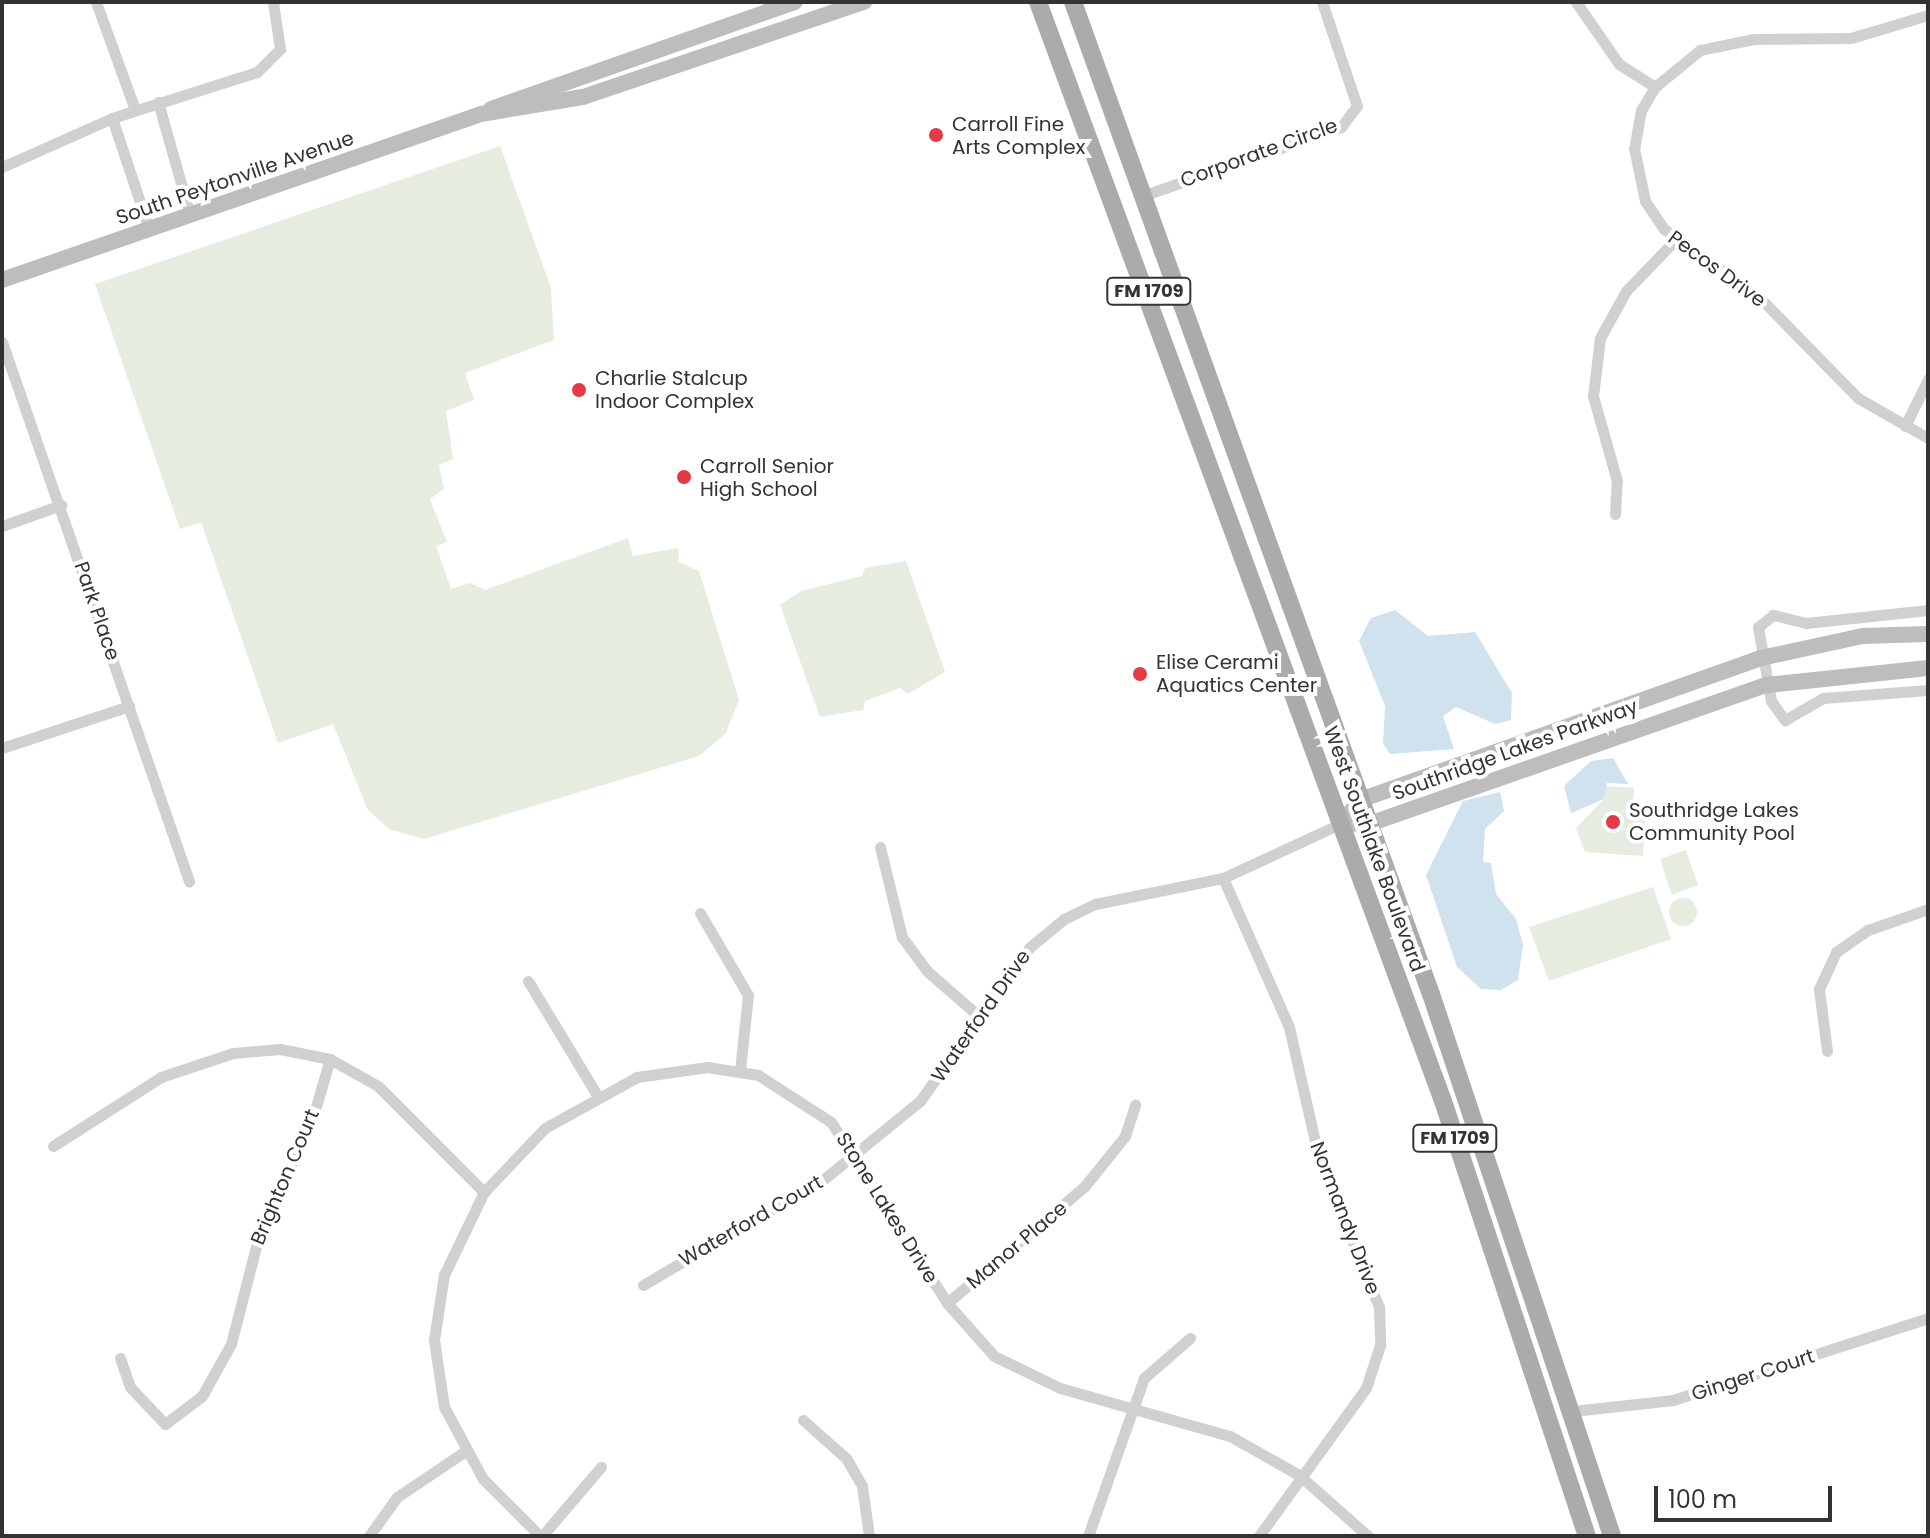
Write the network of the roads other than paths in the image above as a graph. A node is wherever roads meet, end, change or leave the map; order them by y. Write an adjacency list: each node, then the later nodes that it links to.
1 (96, 2): 13 (street)
2 (273, 2): 12 (street)
3 (795, 2): 14 (street, South Peytonville Avenue)
4 (864, 2): 9 (street, South Peytonville Avenue)
5 (1038, 2): 38 (main road, West Southlake Boulevard / FM 1709)
6 (1073, 2): 17 (main road, West Southlake Boulevard / FM 1709)
7 (1322, 2): 17 (street, Corporate Circle)
8 (1576, 2): 11 (street)
9 (819, 10): 14 (street, South Peytonville Avenue)
10 (1928, 15): 11 (street, Pecos Drive)
11 (1655, 87): 20 (street, Pecos Drive)
12 (158, 102): 13 (street); 18 (street)
13 (135, 110): 15 (street)
14 (481, 114): 18 (street, South Peytonville Avenue)
15 (112, 118): 16 (street); 19 (street)
16 (2, 167)
17 (1142, 196): 37 (main road, West Southlake Boulevard / FM 1709)
18 (190, 215): 19 (street, South Peytonville Avenue)
19 (149, 229): 21 (street, South Peytonville Avenue)
20 (1676, 239): 24 (street, Pecos Drive); 27 (street)
21 (2, 280)
22 (2, 342): 26 (street, Park Place)
23 (1928, 379): 24 (street)
24 (1905, 426): 25 (street, Pecos Drive)
25 (1928, 438)
26 (61, 505): 28 (street); 35 (street, Park Place)
27 (1615, 514)
28 (2, 526)
29 (1928, 610): 31 (street)
30 (1928, 634): 31 (street, Southridge Lakes Parkway)
31 (1761, 658): 33 (street); 37 (street, Southridge Lakes Parkway)
32 (1928, 668): 33 (street, Southridge Lakes Parkway)
33 (1767, 685): 34 (street); 39 (street, Southridge Lakes Parkway)
34 (1928, 690)
35 (129, 706): 36 (street); 42 (street, Park Place)
36 (2, 748)
37 (1360, 800): 38 (street); 39 (main road, West Southlake Boulevard / FM 1709)
38 (1342, 823): 39 (street, Southridge Lakes Parkway); 41 (street, Waterford Drive); 72 (main road, West Southlake Boulevard / FM 1709)
39 (1369, 824): 61 (main road, West Southlake Boulevard / FM 1709)
40 (880, 847): 46 (street)
41 (1223, 878): 46 (street, Waterford Drive); 65 (street, Normandy Drive)
42 (189, 881)
43 (1928, 909): 47 (street)
44 (700, 913): 49 (street)
45 (528, 981): 50 (street)
46 (982, 1019): 53 (street, Waterford Drive)
47 (1827, 1051)
48 (330, 1059): 52 (street); 54 (street); 59 (street, Brighton Court)
49 (740, 1070): 50 (street, Stone Lakes Drive); 53 (street, Stone Lakes Drive)
50 (597, 1095): 54 (street, Stone Lakes Drive)
51 (1135, 1105): 56 (street, Manor Place)
52 (53, 1146)
53 (857, 1153): 55 (street, Waterford Court); 56 (street, Stone Lakes Drive)
54 (484, 1192): 63 (street, Stone Lakes Drive)
55 (643, 1285)
56 (947, 1303): 60 (street, Stone Lakes Drive)
57 (1928, 1318): 61 (street, Ginger Court)
58 (1190, 1338): 60 (street)
59 (120, 1358)
60 (1133, 1408): 65 (street, Stone Lakes Drive); 69 (street)
61 (1573, 1411): 73 (main road, West Southlake Boulevard / FM 1709)
62 (803, 1420): 68 (street)
63 (464, 1452): 66 (street); 67 (street, Stone Lakes Drive)
64 (601, 1467): 67 (street)
65 (1299, 1475): 70 (street, Normandy Drive); 71 (street, Stone Lakes Drive)
66 (369, 1536)
67 (541, 1536)
68 (869, 1536)
69 (1088, 1536)
70 (1259, 1536)
71 (1368, 1536)
72 (1587, 1536)
73 (1612, 1536)

